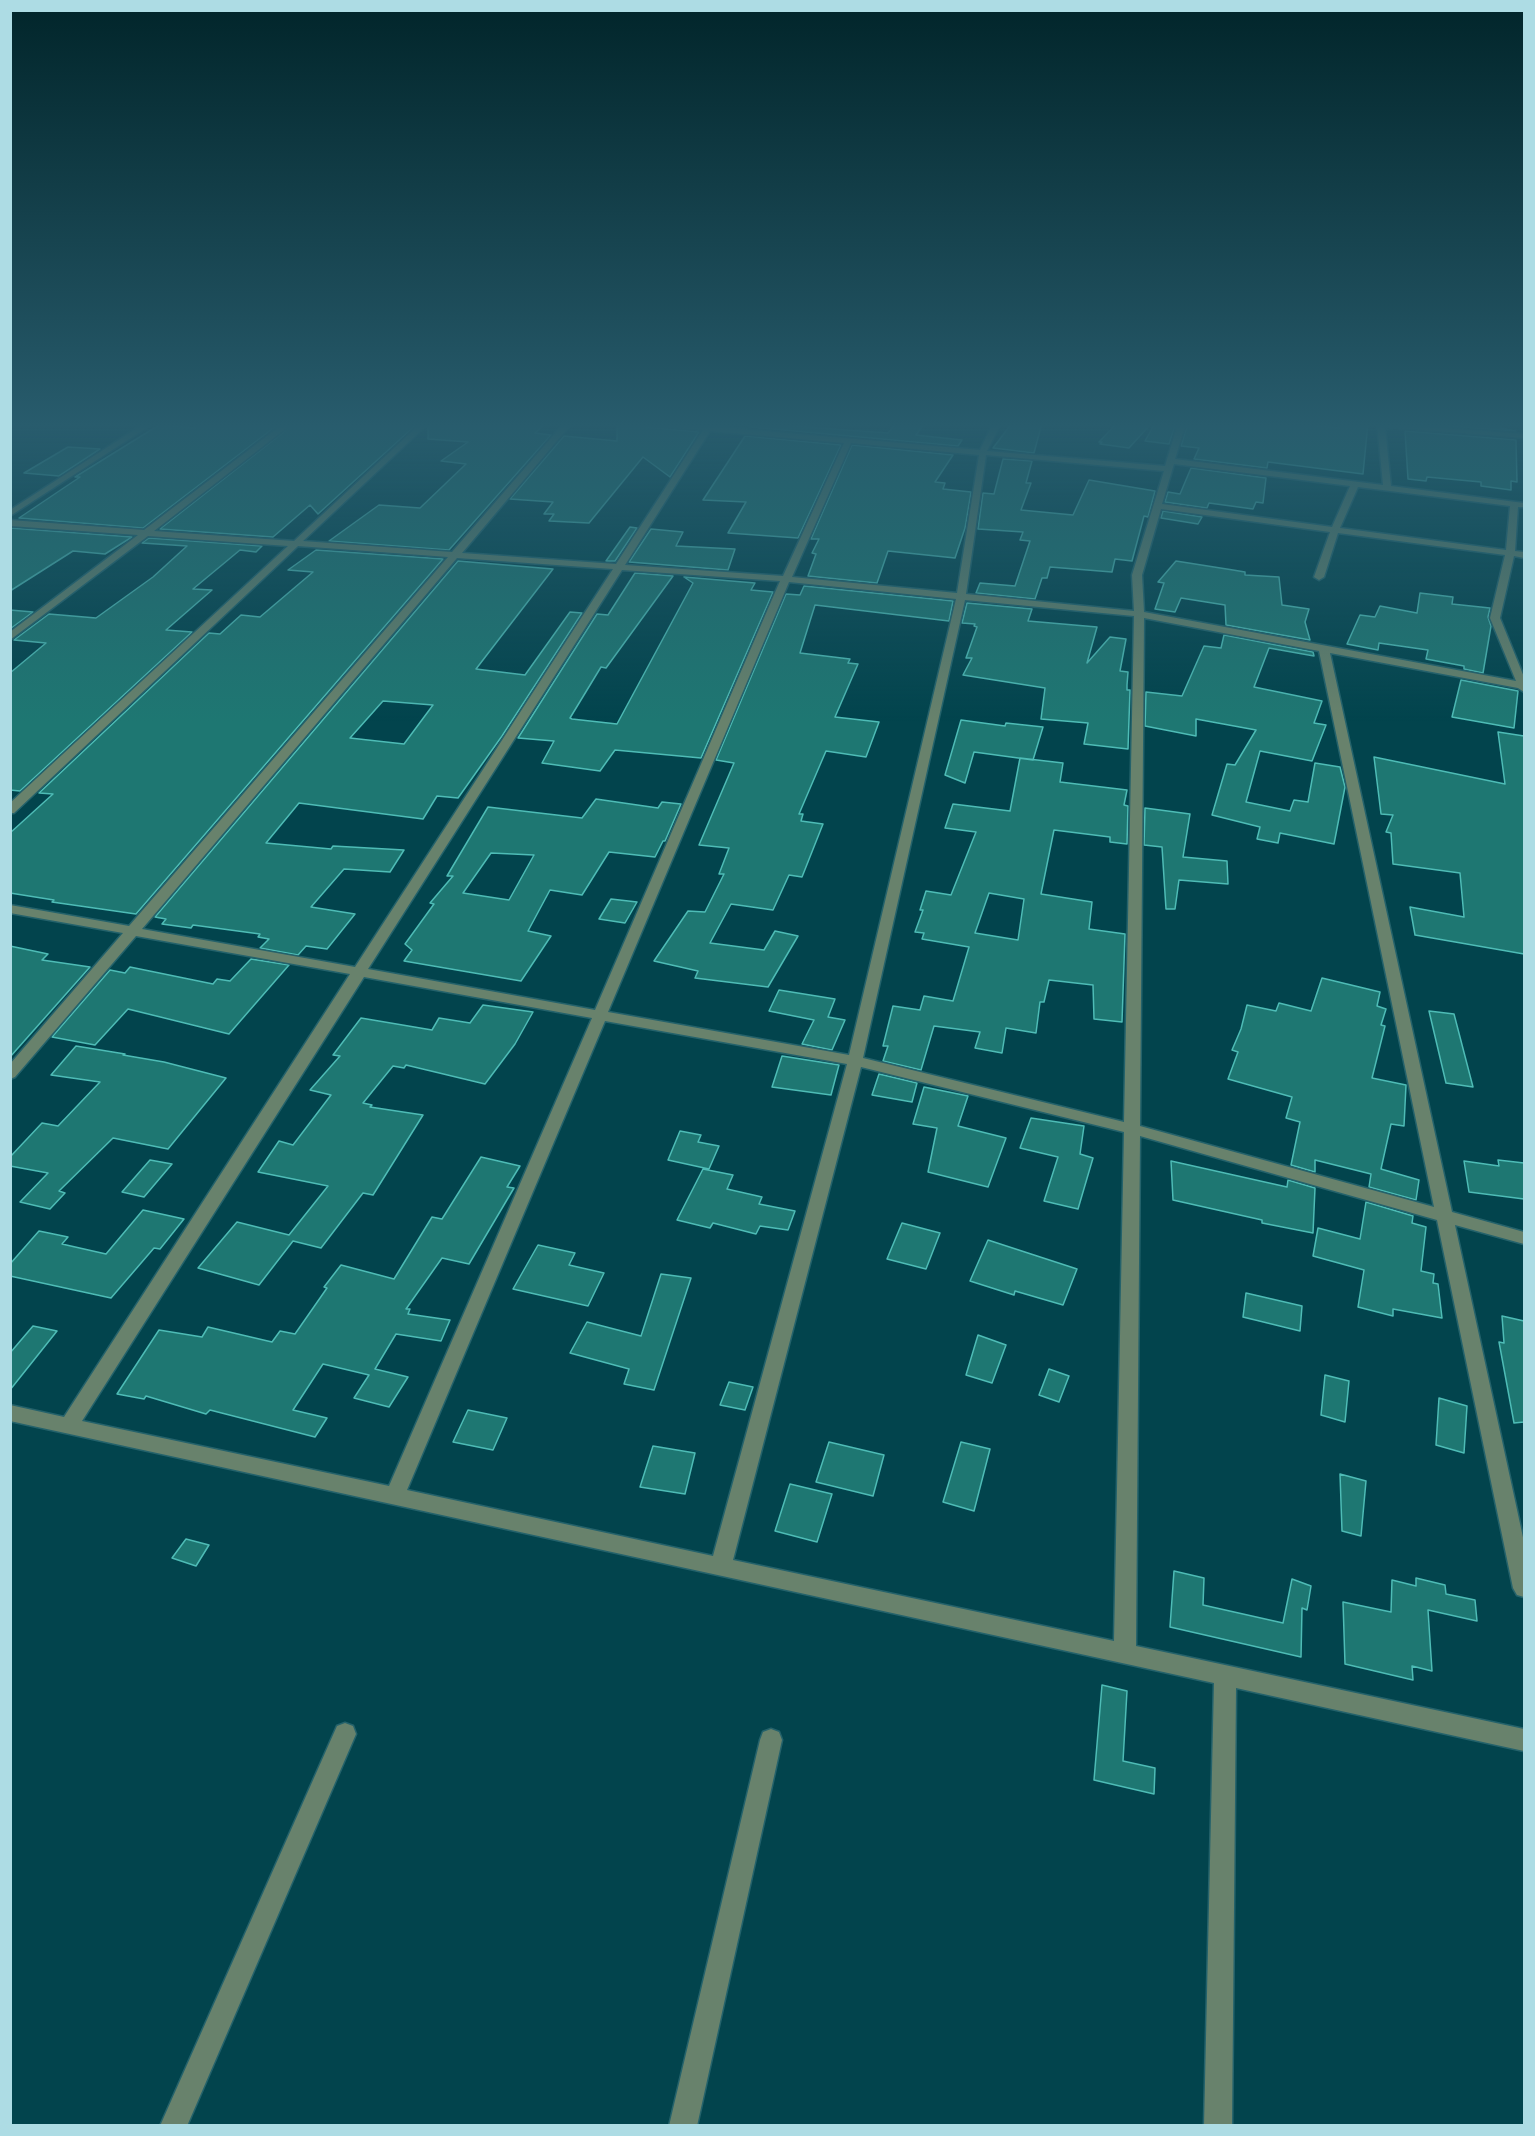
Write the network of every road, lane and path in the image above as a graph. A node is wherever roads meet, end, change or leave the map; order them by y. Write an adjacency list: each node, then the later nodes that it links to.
1 (10, 523): 13 (street)
2 (158, 523): 13 (street)
3 (318, 523): 14 (street)
4 (483, 523): 16 (street)
5 (646, 523): 18 (street)
6 (812, 523): 20 (street)
7 (972, 523): 21 (street)
8 (1153, 523): 22 (street)
9 (1286, 523): 12 (street)
10 (1338, 523): 12 (street)
11 (1512, 523): 15 (street)
12 (1335, 529): 15 (street); 19 (street)
13 (144, 533): 14 (street); 23 (street)
14 (296, 543): 16 (street); 26 (street)
15 (1510, 553): 17 (street); 25 (street)
16 (456, 554): 18 (street); 28 (street)
17 (1524, 555)
18 (618, 566): 20 (street); 29 (street)
19 (1319, 577)
20 (786, 579): 21 (street); 30 (street)
21 (961, 596): 22 (street); 31 (street)
22 (1139, 614): 24 (street); 33 (street)
23 (10, 637)
24 (1324, 650): 25 (street); 34 (street)
25 (1524, 687)
26 (10, 810)
27 (10, 909): 28 (street)
28 (134, 931): 29 (street); 32 (street)
29 (361, 972): 30 (street); 37 (street)
30 (598, 1014): 31 (street); 38 (street)
31 (855, 1061): 33 (street); 39 (street)
32 (10, 1074)
33 (1132, 1129): 34 (street); 41 (street)
34 (1444, 1217): 35 (street); 40 (street)
35 (1524, 1238)
36 (10, 1413): 37 (street)
37 (69, 1425): 38 (street)
38 (394, 1496): 39 (street)
39 (721, 1566): 41 (street)
40 (1524, 1588)
41 (1125, 1653): 42 (street)
42 (1225, 1675): 45 (street); 48 (street)
43 (345, 1734): 46 (street)
44 (771, 1740): 47 (street)
45 (1524, 1740)
46 (173, 2126)
47 (683, 2126)
48 (1218, 2126)

